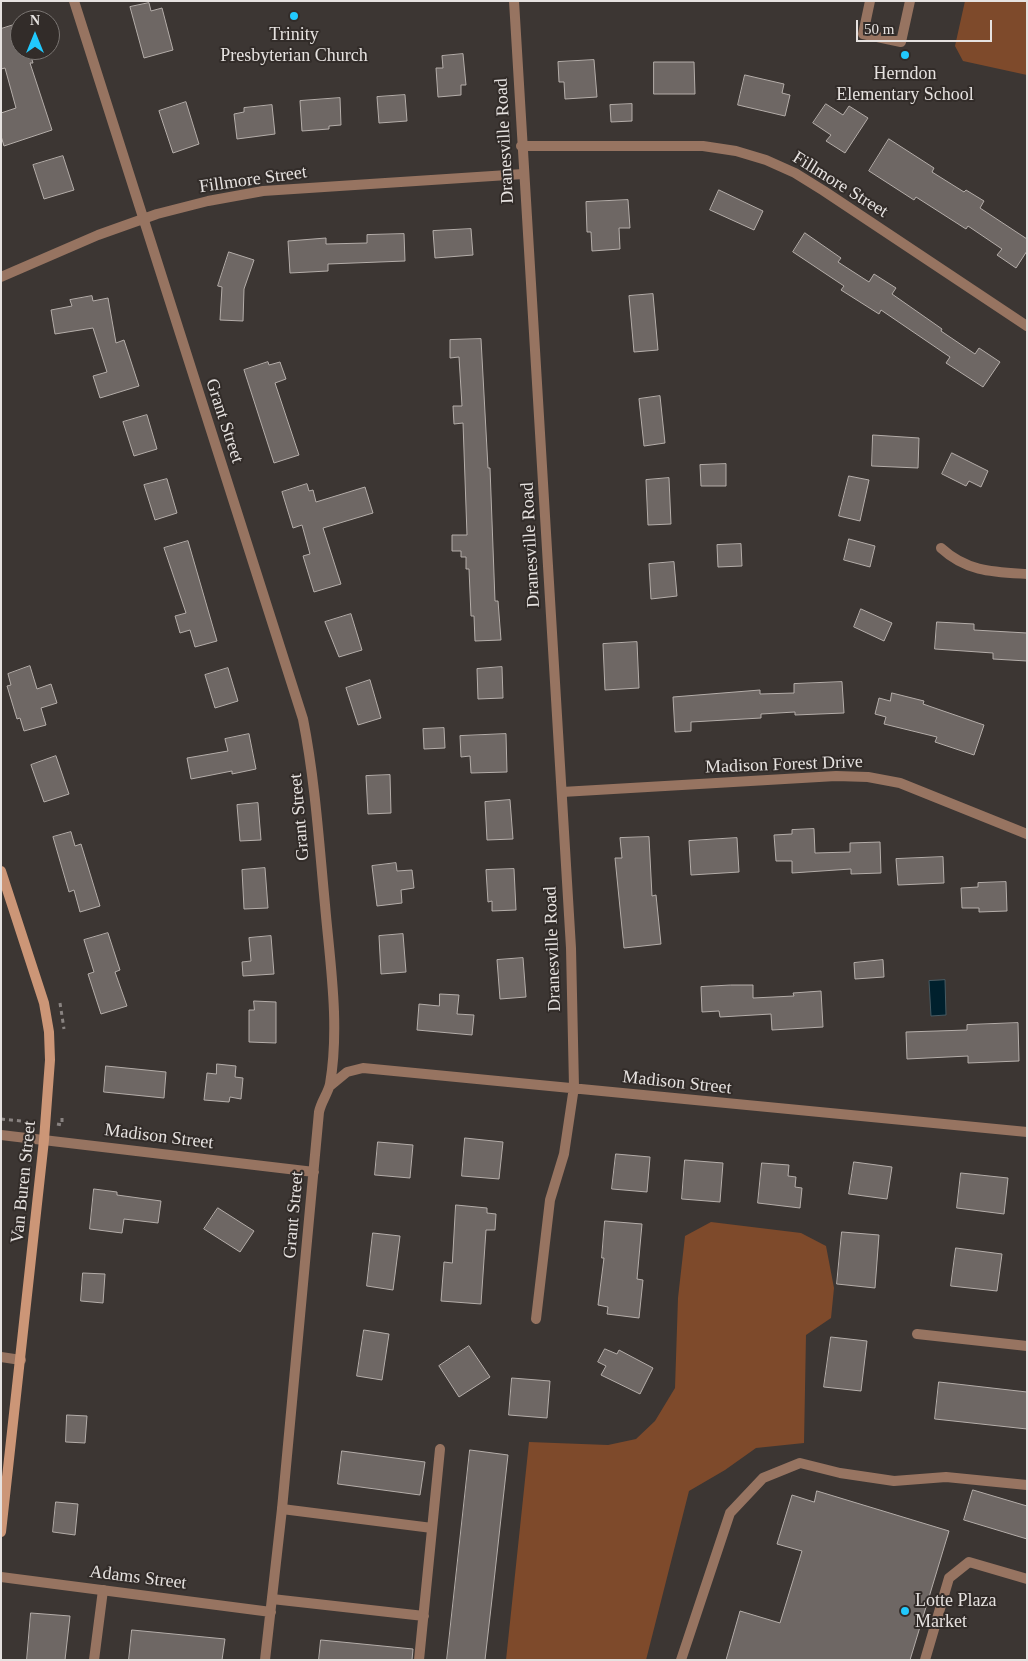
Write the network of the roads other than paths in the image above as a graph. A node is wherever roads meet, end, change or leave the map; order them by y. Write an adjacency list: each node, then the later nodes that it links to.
1 (74, 1): 7 (street, Grant Street)
2 (514, 1): 5 (street, Dranesville Road)
3 (870, 1): 4 (street)
4 (910, 1)
5 (521, 146): 6 (street, Dranesville Road); 9 (street, Fillmore Street)
6 (522, 174): 7 (street, Fillmore Street); 12 (street, Dranesville Road)
7 (142, 219): 8 (street, Fillmore Street); 15 (street, Grant Street)
8 (1, 277)
9 (1027, 326)
10 (941, 548): 11 (street)
11 (1027, 574)
12 (562, 792): 13 (street, Madison Forest Drive); 16 (street, Dranesville Road)
13 (1027, 834)
14 (1, 871): 19 (street, Van Buren Street)
15 (330, 1086): 16 (street, Madison Street); 20 (street, Grant Street)
16 (574, 1087): 17 (street, Madison Street); 21 (street, Dranesville Road)
17 (1027, 1132)
18 (1, 1135): 19 (street, Madison Street)
19 (44, 1140): 20 (street, Madison Street); 25 (street, Van Buren Street)
20 (314, 1172): 28 (street, Grant Street)
21 (536, 1319)
22 (917, 1334): 23 (street)
23 (1027, 1346)
24 (1, 1357): 25 (street)
25 (22, 1360): 29 (street, Van Buren Street)
26 (440, 1449): 30 (street)
27 (1027, 1485): 41 (street)
28 (282, 1509): 30 (street); 35 (street, Grant Street)
29 (2, 1519): 31 (street, Van Buren Street)
30 (432, 1528): 37 (street)
31 (1, 1532)
32 (1, 1577): 34 (street, Adams Street)
33 (1027, 1579): 42 (street)
34 (103, 1590): 36 (street, Adams Street); 38 (street)
35 (272, 1599): 36 (street, Grant Street); 37 (street)
36 (271, 1612): 39 (street, Grant Street)
37 (424, 1616): 40 (street)
38 (94, 1660)
39 (266, 1660)
40 (419, 1660)
41 (681, 1660)
42 (925, 1660)

